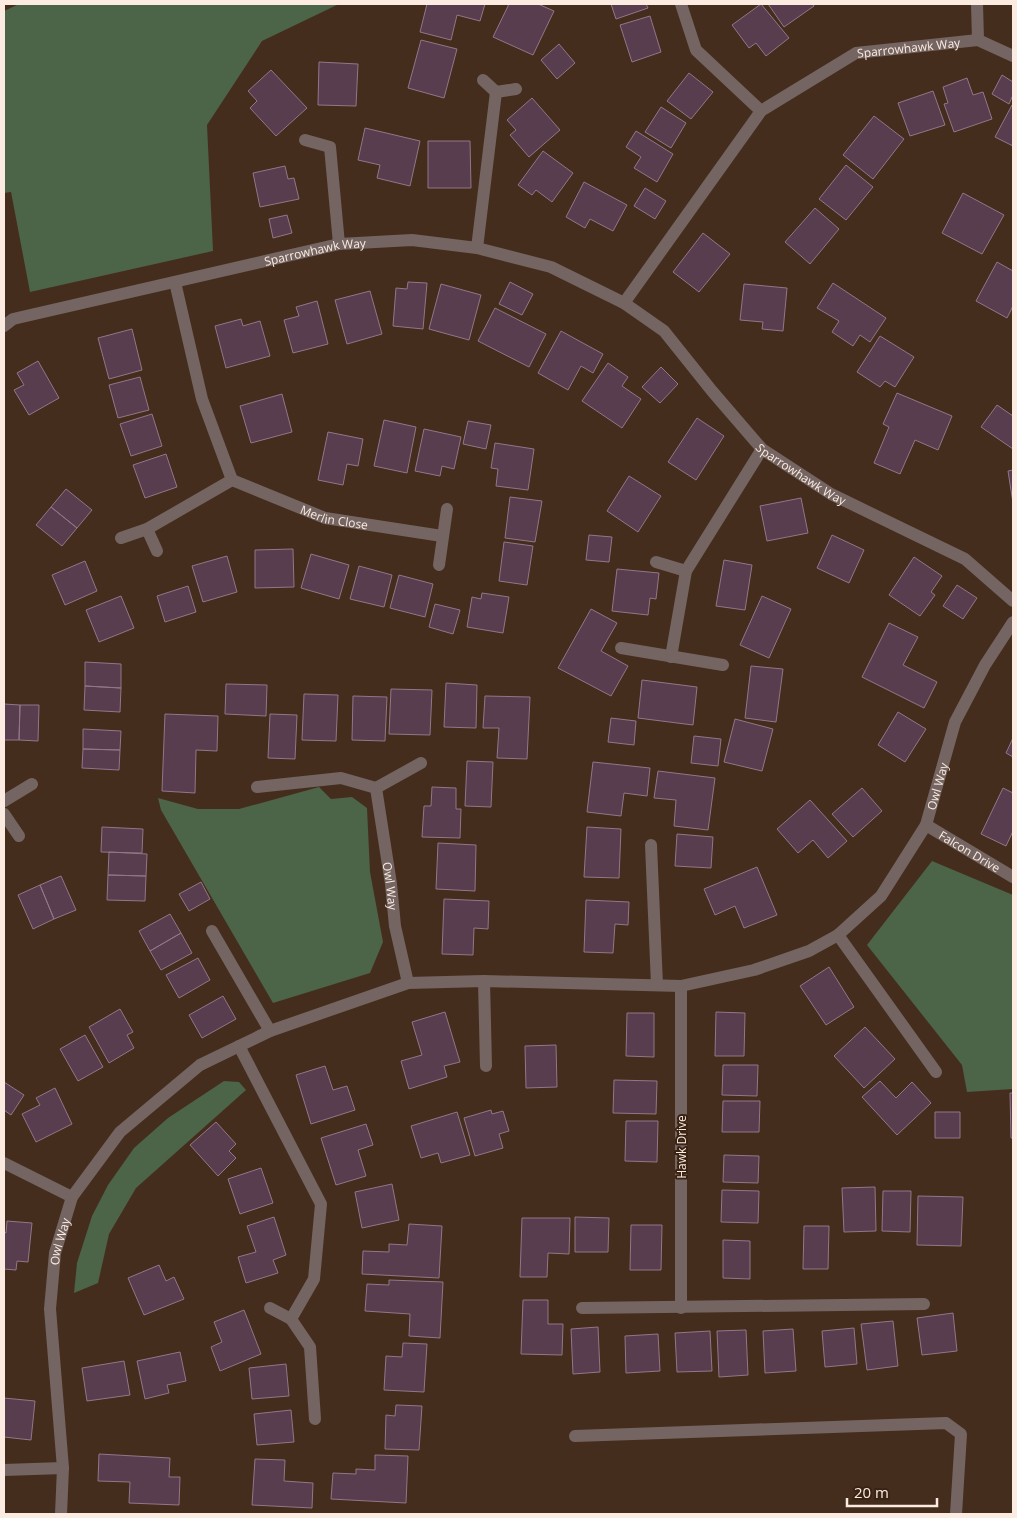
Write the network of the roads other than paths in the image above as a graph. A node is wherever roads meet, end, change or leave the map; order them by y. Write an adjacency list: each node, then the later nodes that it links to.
1 (682, 4): 8 (street)
2 (977, 4): 3 (street, Sparrowhawk Way)
3 (978, 40): 4 (street, Sparrowhawk Way); 8 (street, Sparrowhawk Way)
4 (1013, 56)
5 (483, 80): 7 (street)
6 (516, 89): 7 (street)
7 (496, 92): 11 (street)
8 (761, 112): 13 (street, Sparrowhawk Way)
9 (305, 140): 10 (street)
10 (339, 244): 11 (street, Sparrowhawk Way); 12 (street, Sparrowhawk Way)
11 (478, 248): 13 (street, Sparrowhawk Way)
12 (175, 282): 14 (street, Sparrowhawk Way); 16 (street)
13 (624, 303): 15 (street, Sparrowhawk Way)
14 (4, 326)
15 (762, 449): 24 (street); 25 (street, Sparrowhawk Way)
16 (232, 480): 18 (street); 19 (street, Merlin Close)
17 (447, 509): 19 (street)
18 (147, 529): 20 (street); 21 (street)
19 (442, 536): 23 (street)
20 (121, 538)
21 (158, 551)
22 (656, 562): 24 (street)
23 (439, 565)
24 (686, 571): 28 (street)
25 (1013, 601)
26 (1013, 622): 36 (street, Owl Way)
27 (621, 648): 28 (street)
28 (671, 657): 29 (street)
29 (724, 665)
30 (421, 763): 33 (street)
31 (32, 784): 34 (street)
32 (257, 787): 33 (street)
33 (376, 788): 43 (street, Owl Way)
34 (4, 801)
35 (4, 814): 37 (street)
36 (926, 825): 39 (street, Falcon Drive); 41 (street, Owl Way)
37 (19, 836)
38 (651, 845): 44 (street)
39 (1013, 877)
40 (212, 931): 46 (street)
41 (838, 935): 45 (street, Owl Way); 49 (street)
42 (484, 981): 43 (street, Owl Way); 44 (street, Owl Way); 48 (street)
43 (408, 983): 46 (street, Owl Way)
44 (657, 985): 45 (street, Owl Way)
45 (681, 986): 55 (street, Hawk Drive)
46 (270, 1031): 47 (street, Owl Way)
47 (239, 1046): 51 (street, Owl Way); 56 (street)
48 (486, 1066)
49 (936, 1072)
50 (4, 1164): 51 (street)
51 (72, 1197): 59 (street, Owl Way)
52 (924, 1304): 55 (street)
53 (270, 1308): 56 (street)
54 (582, 1308): 55 (street)
55 (681, 1308)
56 (291, 1319): 57 (street)
57 (316, 1419)
58 (575, 1436): 62 (street)
59 (63, 1468): 60 (street); 61 (street, Owl Way)
60 (4, 1470)
61 (61, 1514)
62 (956, 1514)

